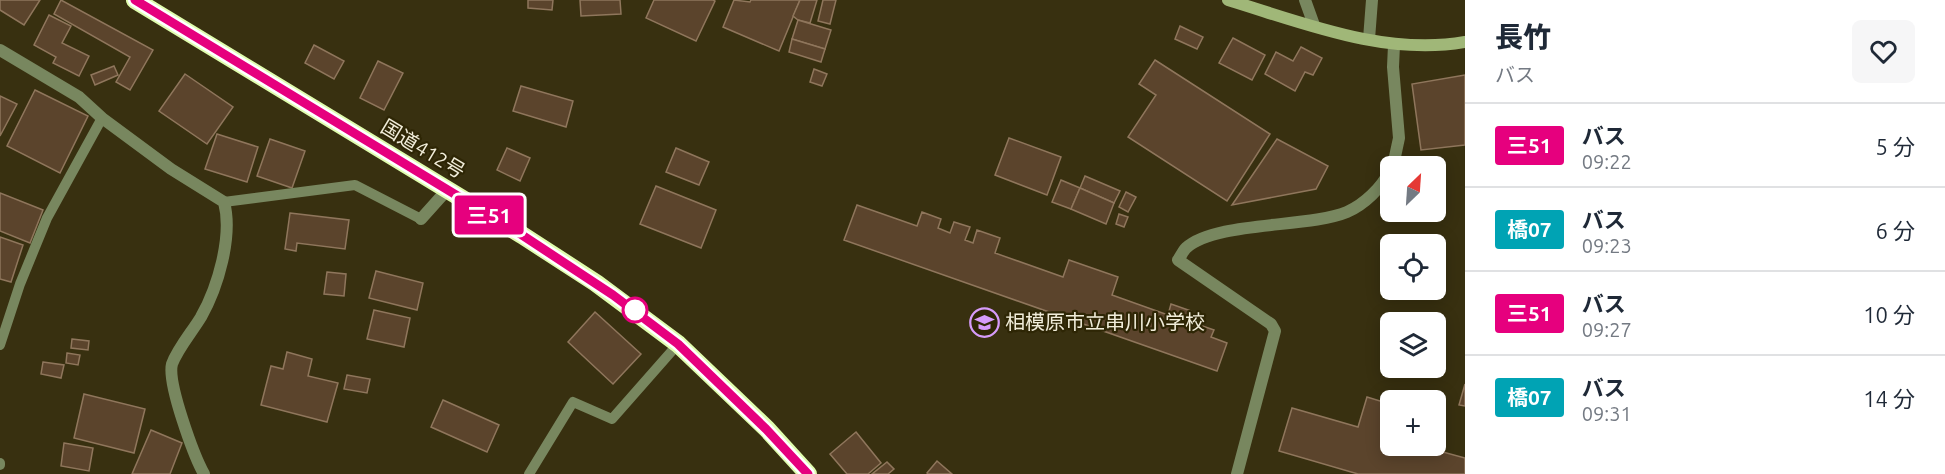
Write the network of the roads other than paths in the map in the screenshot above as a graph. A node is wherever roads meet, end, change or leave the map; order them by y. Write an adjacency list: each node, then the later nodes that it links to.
1 (135, 0): 13 (highway, 国道412号)
2 (1228, 0): 5 (main road)
3 (1305, 0): 5 (street)
4 (1372, 0): 6 (street)
5 (1314, 25): 6 (main road)
6 (1369, 39): 8 (main road)
7 (1465, 42): 8 (main road)
8 (1394, 45): 11 (street)
9 (0, 50): 10 (street)
10 (102, 118): 14 (street); 17 (lane)
11 (1395, 156)
12 (1380, 186): 21 (street)
13 (447, 190): 15 (street); 16 (highway, 国道412号)
14 (224, 202): 15 (lane); 18 (street)
15 (421, 219)
16 (678, 344): 19 (lane); 20 (highway, 国道412号)
17 (0, 345)
18 (204, 474)
19 (529, 474)
20 (808, 474)
21 (1237, 474)

